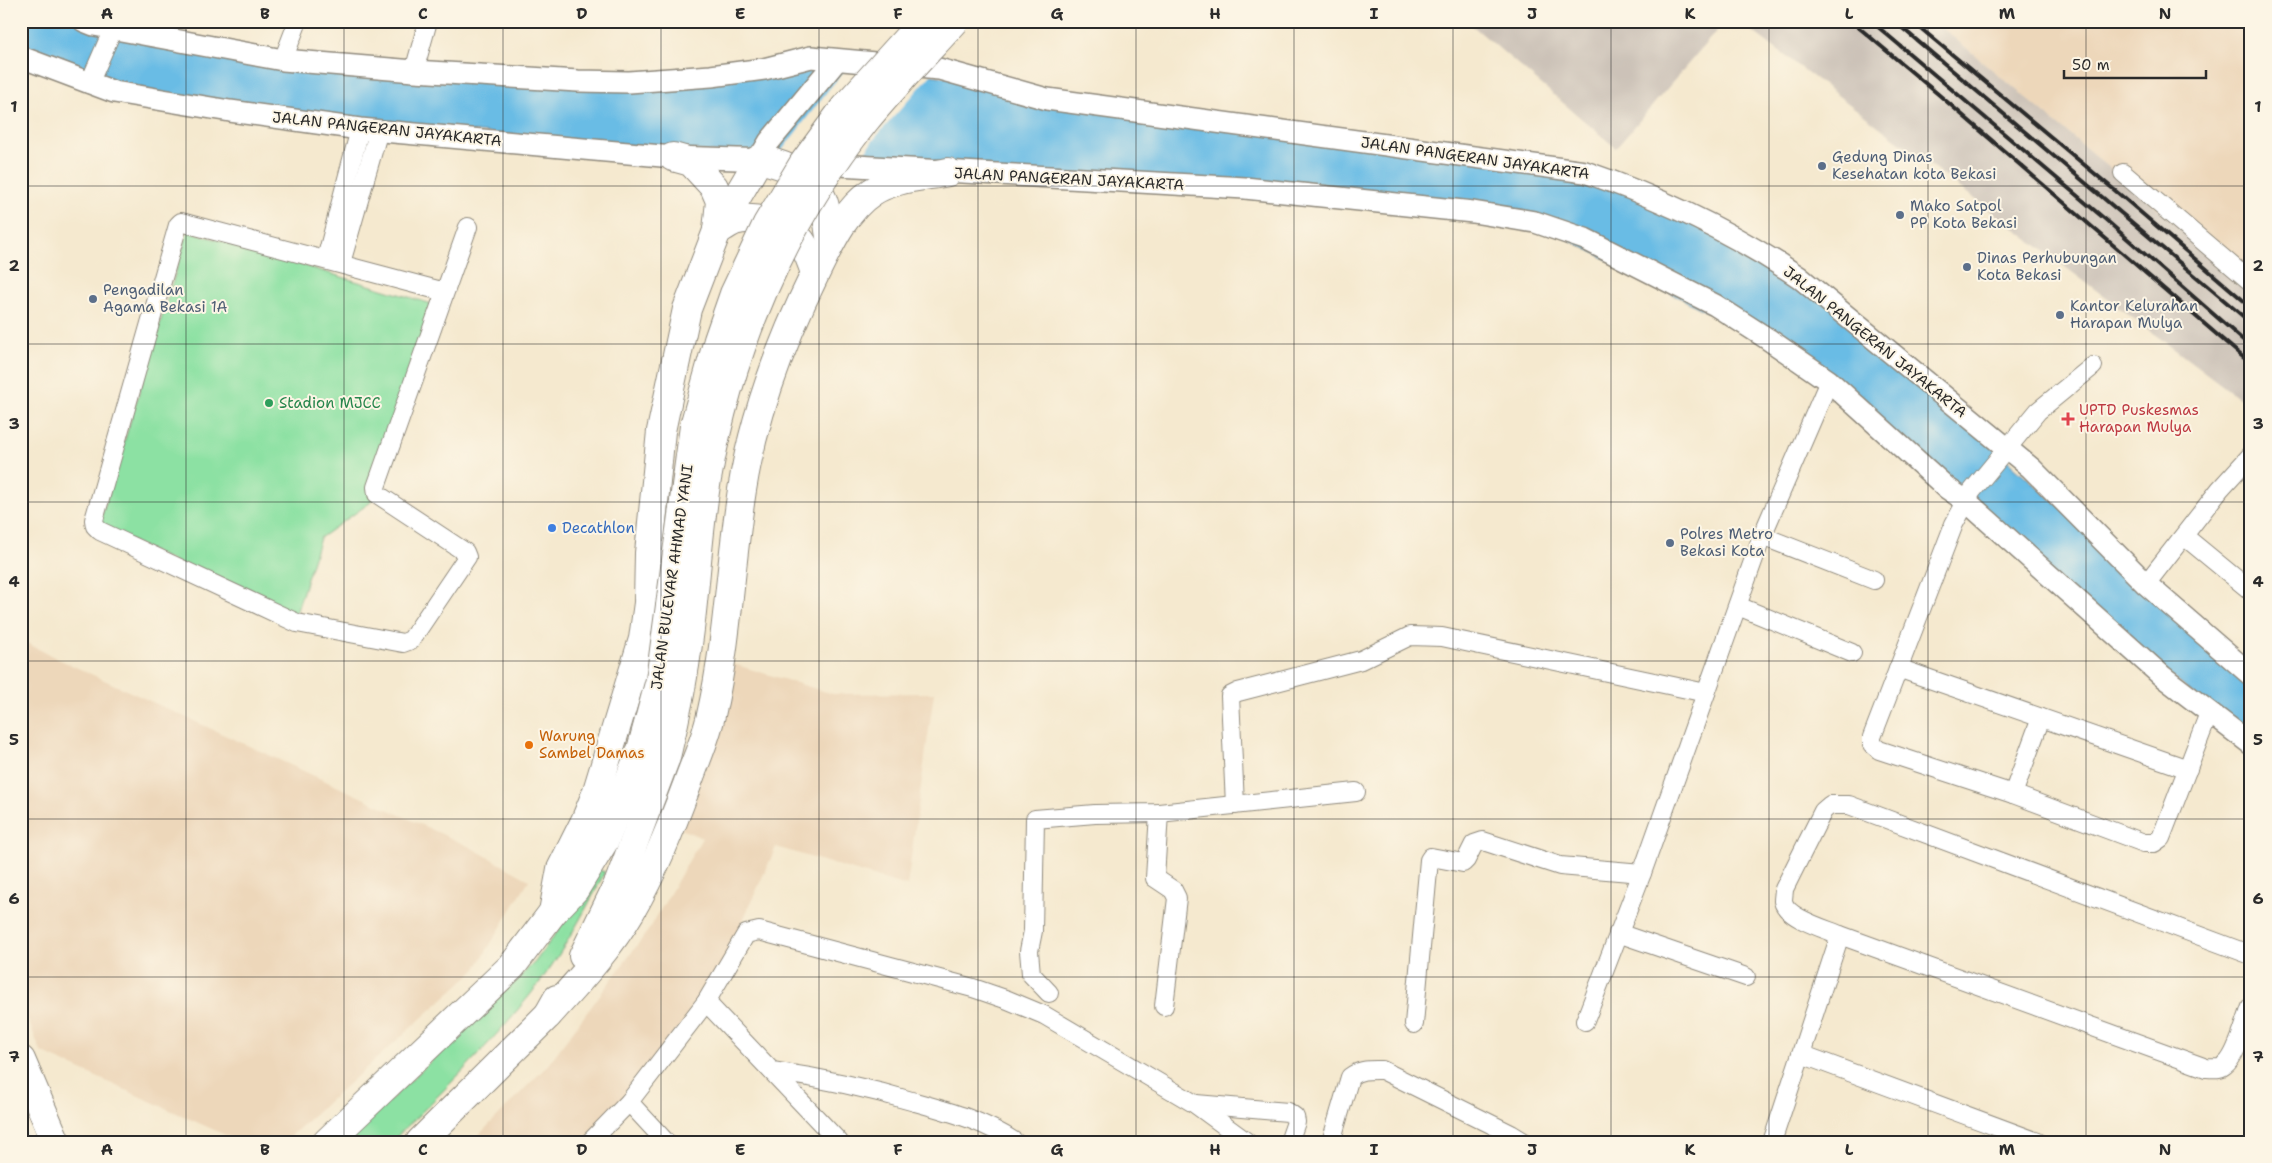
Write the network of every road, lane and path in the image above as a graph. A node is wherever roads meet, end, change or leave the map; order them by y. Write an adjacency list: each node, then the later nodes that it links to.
1 (84, 21): 6 (street, JALAN PANGERAN JAYAKARTA)
2 (298, 21): 8 (street)
3 (428, 21): 10 (street)
4 (923, 21): 42 (main road, JALAN BULEVAR AHMAD YANI, bridge)
5 (955, 21): 42 (main road, JALAN BULEVAR AHMAD YANI, bridge)
6 (113, 29): 8 (street, JALAN PANGERAN JAYAKARTA); 11 (street)
7 (21, 57): 11 (street, JALAN PANGERAN JAYAKARTA)
8 (283, 60): 10 (street, JALAN PANGERAN JAYAKARTA)
9 (837, 60): 10 (street, JALAN PANGERAN JAYAKARTA); 13 (street); 26 (street, JALAN PANGERAN JAYAKARTA)
10 (414, 72)
11 (89, 84): 12 (street, JALAN PANGERAN JAYAKARTA)
12 (370, 129): 14 (street, JALAN PANGERAN JAYAKARTA); 20 (street)
13 (764, 151): 14 (street, JALAN PANGERAN JAYAKARTA); 15 (street, JALAN PANGERAN JAYAKARTA); 18 (main road); 19 (main road)
14 (673, 157): 18 (main road)
15 (948, 172): 19 (main road); 25 (street, JALAN PANGERAN JAYAKARTA)
16 (2123, 173): 22 (street)
17 (468, 227): 23 (street)
18 (717, 231): 21 (main road); 49 (main road)
19 (831, 242): 21 (main road)
20 (333, 261): 23 (street); 23 (street)
21 (816, 273): 58 (main road)
22 (2251, 282)
23 (445, 292)
24 (2092, 366): 26 (street)
25 (1829, 381): 28 (street, JALAN PANGERAN JAYAKARTA); 29 (street)
26 (2003, 453): 28 (street); 32 (street, JALAN PANGERAN JAYAKARTA)
27 (2251, 455): 30 (street)
28 (1969, 496): 36 (street); 39 (street, JALAN PANGERAN JAYAKARTA)
29 (1762, 536): 31 (street); 34 (street)
30 (2184, 536): 32 (street); 33 (street)
31 (1874, 580)
32 (2146, 584): 37 (street, JALAN PANGERAN JAYAKARTA)
33 (2251, 591)
34 (1738, 606): 35 (street); 38 (street)
35 (1852, 653)
36 (1898, 668): 40 (street); 45 (street)
37 (2251, 675)
38 (1706, 693): 46 (street); 48 (street)
39 (2210, 713): 41 (street, JALAN PANGERAN JAYAKARTA); 43 (street)
40 (2041, 718): 43 (street); 45 (street)
41 (2251, 744)
42 (654, 753): 49 (main road, JALAN BULEVAR AHMAD YANI); 58 (main road, JALAN BULEVAR AHMAD YANI)
43 (2188, 769): 45 (street)
44 (1356, 792): 46 (street)
45 (2013, 794)
46 (1235, 806): 47 (street)
47 (1159, 813): 54 (street); 56 (street)
48 (1642, 873): 50 (street); 60 (street)
49 (553, 912): 68 (main road, JALAN BULEVAR AHMAD YANI)
50 (1618, 933): 53 (street); 59 (street)
51 (1840, 935): 52 (street); 57 (street); 61 (street)
52 (2251, 955)
53 (1746, 976)
54 (1049, 993)
55 (706, 1002): 63 (street); 64 (street); 65 (street)
56 (1164, 1006)
57 (2251, 1007)
58 (548, 1015): 69 (main road, JALAN BULEVAR AHMAD YANI)
59 (1585, 1021)
60 (1414, 1024)
61 (1801, 1054): 78 (street); 79 (street)
62 (21, 1060): 67 (main road)
63 (772, 1071): 66 (street); 72 (street)
64 (629, 1102): 70 (street); 71 (street)
65 (1196, 1104): 74 (street); 75 (street)
66 (993, 1136): 73 (street)
67 (56, 1142)
68 (327, 1142)
69 (420, 1142)
70 (590, 1142)
71 (666, 1142)
72 (839, 1142)
73 (1015, 1142)
74 (1247, 1142)
75 (1289, 1142)
76 (1331, 1142): 77 (street)
77 (1524, 1142)
78 (1772, 1142)
79 (2038, 1142)

